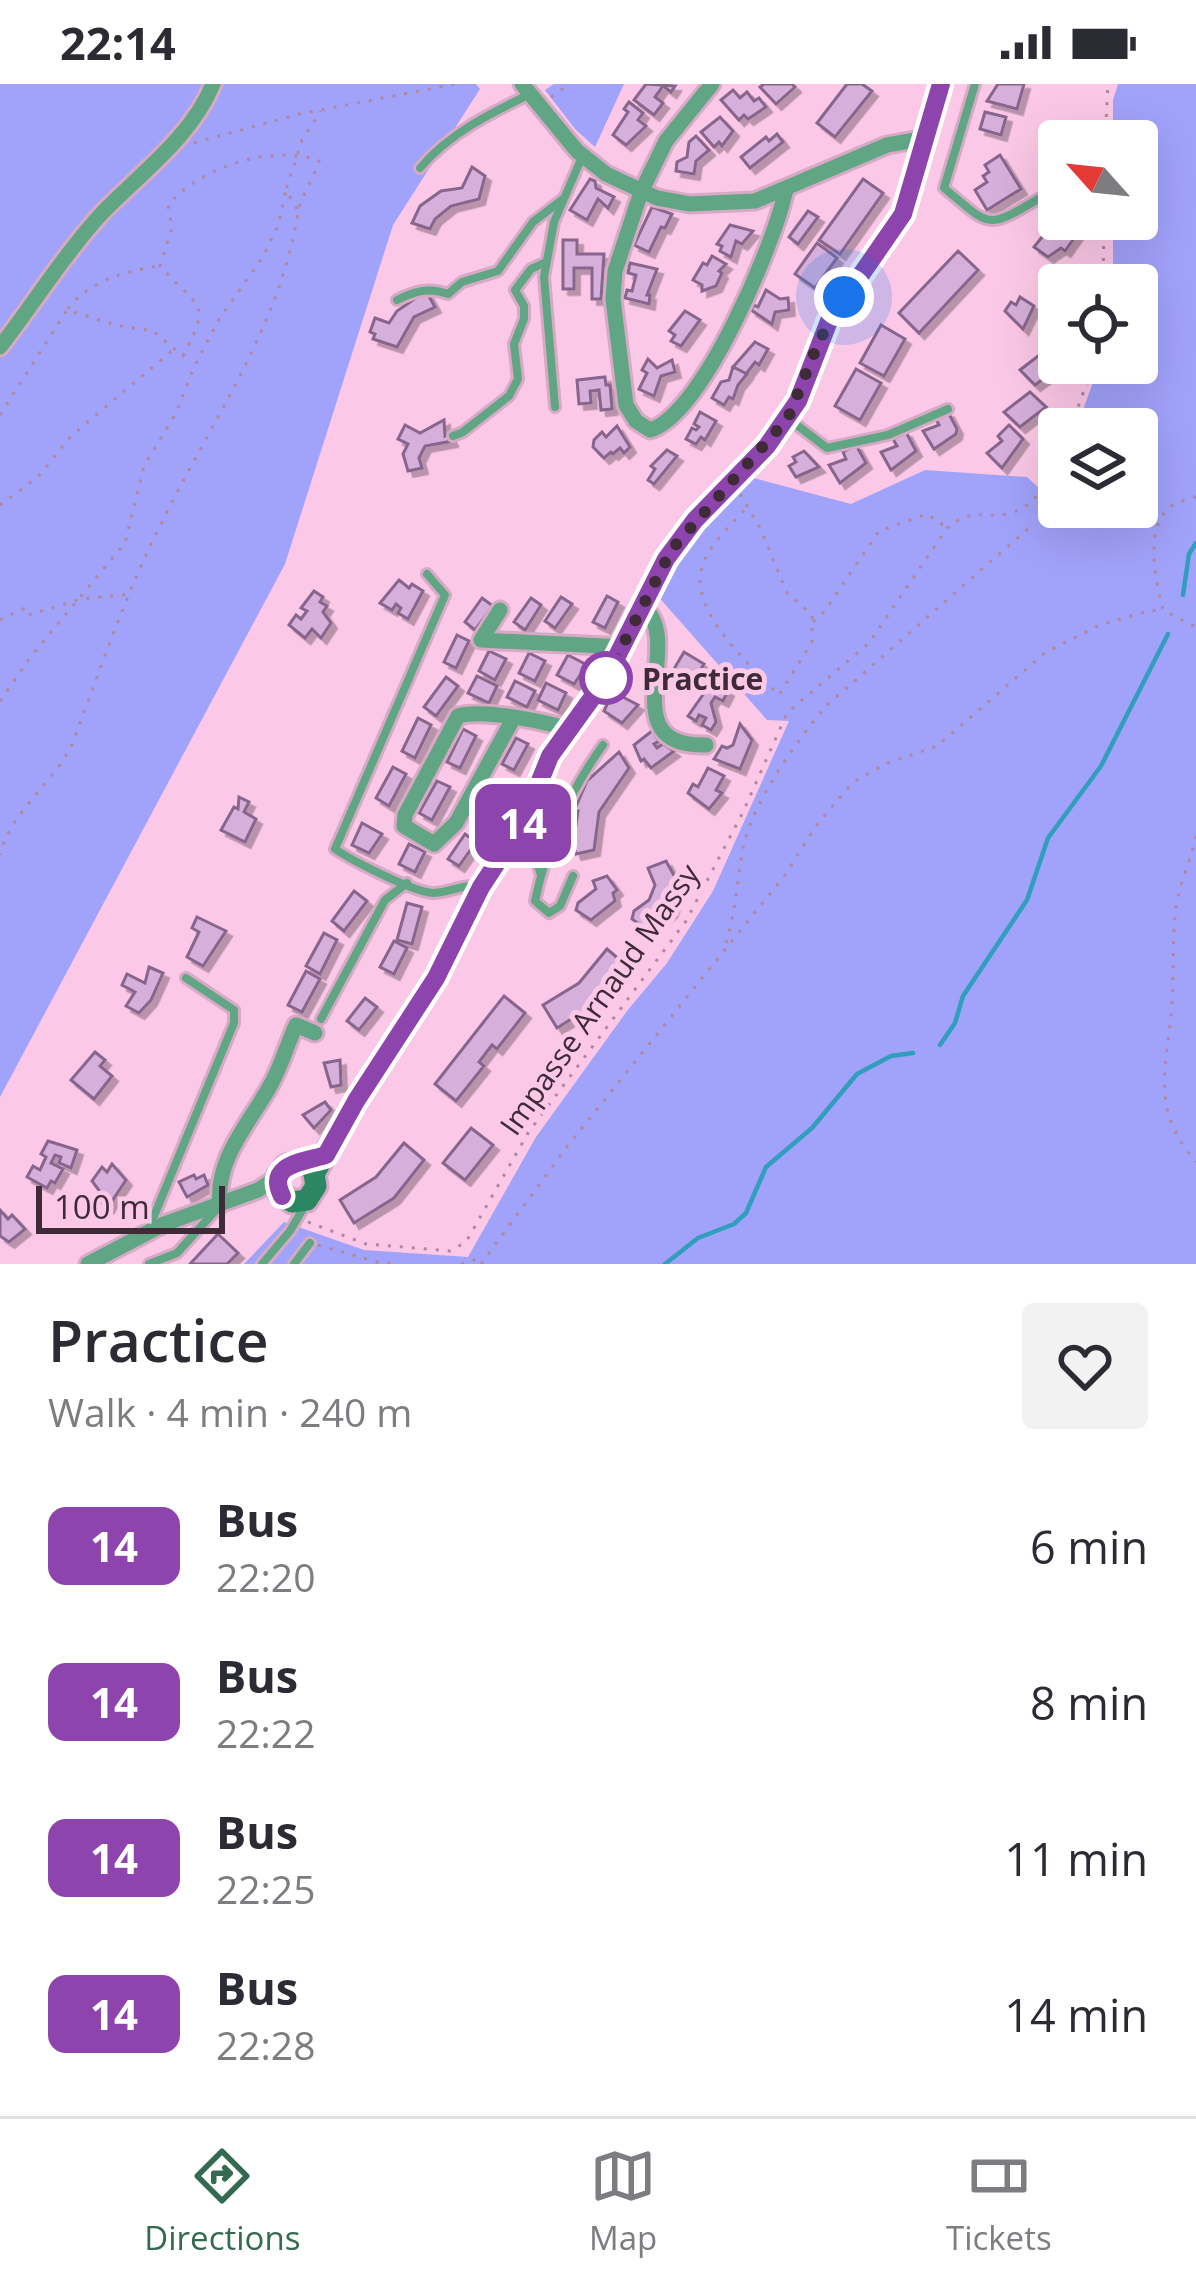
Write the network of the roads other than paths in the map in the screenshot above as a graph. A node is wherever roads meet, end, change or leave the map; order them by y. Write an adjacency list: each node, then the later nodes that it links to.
1 (213, 84): 15 (street)
2 (712, 84): 10 (street)
3 (941, 84): 6 (street)
4 (976, 84): 12 (lane)
5 (531, 94): 7 (street); 8 (lane)
6 (912, 152): 9 (street); 18 (street)
7 (582, 156): 10 (street); 11 (lane)
8 (420, 168)
9 (786, 189): 10 (street); 10 (street)
10 (641, 192)
11 (564, 198): 13 (lane); 14 (lane)
12 (1038, 199)
13 (547, 262): 16 (lane); 19 (lane)
14 (397, 300)
15 (0, 347)
16 (555, 407)
17 (948, 409): 18 (lane)
18 (788, 418): 21 (street)
19 (453, 436)
20 (427, 574): 31 (lane)
21 (642, 606): 23 (street); 27 (street)
22 (500, 610): 23 (street)
23 (624, 647): 25 (street)
24 (513, 719): 24 (street); 25 (street)
25 (569, 729): 32 (street)
26 (602, 745): 29 (lane)
27 (706, 745)
28 (528, 833): 29 (lane)
29 (541, 875): 30 (lane)
30 (573, 876)
31 (407, 883): 32 (lane); 34 (lane)
32 (481, 887): 35 (street)
33 (186, 978): 38 (lane)
34 (318, 1026): 37 (street)
35 (313, 1164): 36 (street); 36 (street)
36 (285, 1196): 37 (street); 42 (lane)
37 (220, 1205): 38 (street); 41 (lane)
38 (147, 1232): 40 (street)
39 (310, 1243): 43 (lane)
40 (88, 1264)
41 (148, 1264)
42 (262, 1264)
43 (294, 1264)

